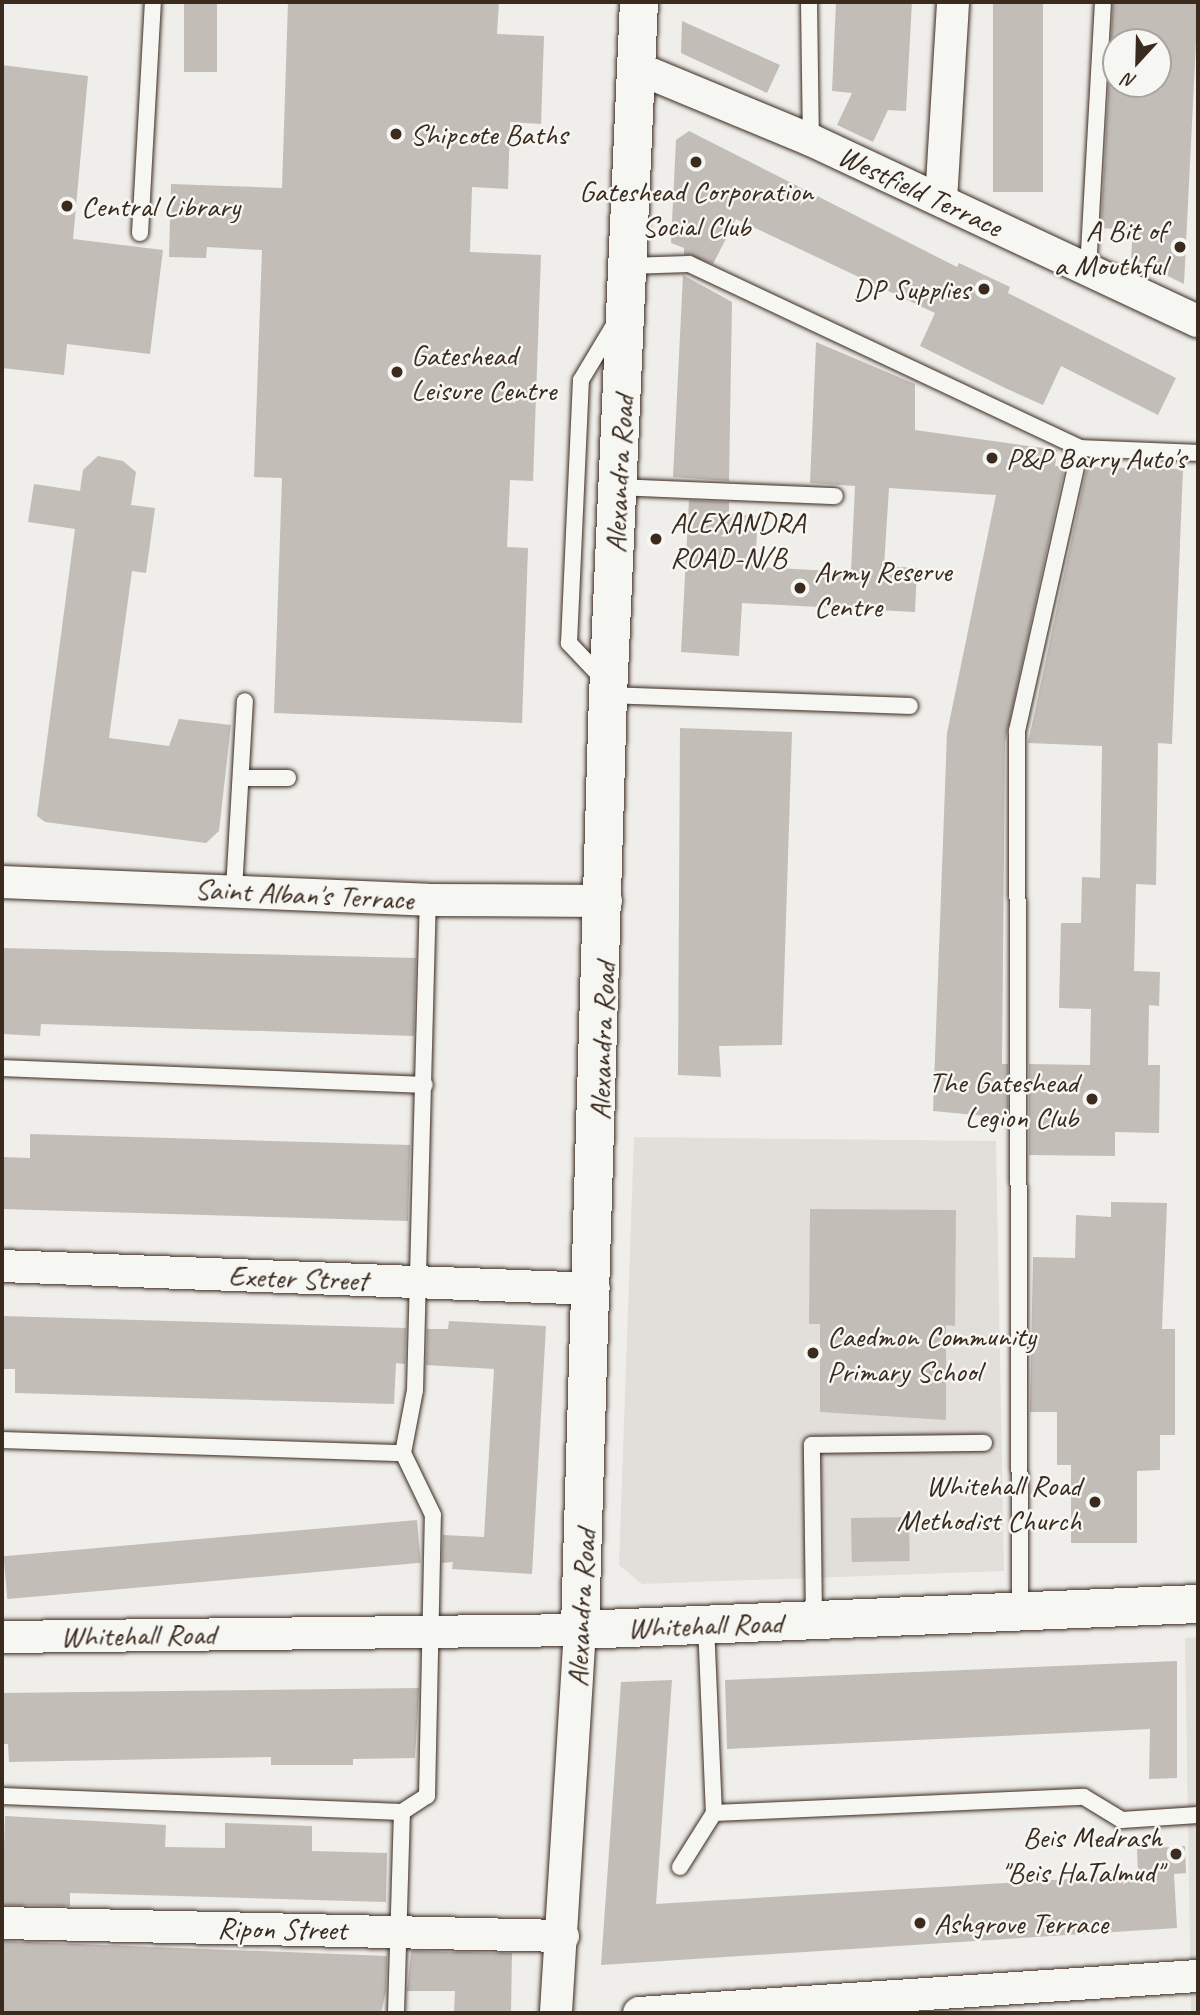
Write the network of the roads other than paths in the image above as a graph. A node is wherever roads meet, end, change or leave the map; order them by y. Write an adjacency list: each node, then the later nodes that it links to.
1 (153, 2): 9 (lane)
2 (639, 2): 6 (street, Alexandra Road)
3 (809, 2): 7 (lane)
4 (953, 2): 8 (street)
5 (1102, 2): 11 (lane)
6 (637, 68): 7 (street, Westfield Terrace); 10 (street, Alexandra Road)
7 (811, 140): 8 (street, Westfield Terrace)
8 (941, 200): 11 (street, Westfield Terrace)
9 (140, 233)
10 (628, 266): 12 (street, Alexandra Road); 14 (lane)
11 (1088, 270): 13 (street, Westfield Terrace)
12 (627, 305): 16 (street, Alexandra Road); 18 (lane)
13 (1198, 321)
14 (1080, 448): 15 (lane); 36 (lane)
15 (1198, 453)
16 (618, 487): 17 (lane); 18 (street, Alexandra Road)
17 (835, 496)
18 (608, 690): 20 (lane); 26 (street, Alexandra Road)
19 (245, 701): 21 (lane)
20 (910, 706)
21 (243, 778): 22 (lane); 24 (lane)
22 (288, 778)
23 (2, 882): 24 (street, Saint Alban's Terrace)
24 (234, 890): 25 (street, Saint Alban's Terrace)
25 (428, 900): 26 (street, Saint Alban's Terrace); 28 (lane)
26 (606, 901): 31 (street, Alexandra Road)
27 (2, 1068): 28 (lane)
28 (425, 1085): 30 (lane)
29 (2, 1266): 30 (street, Exeter Street)
30 (414, 1282): 31 (street, Exeter Street); 34 (lane)
31 (594, 1289): 39 (street, Alexandra Road)
32 (2, 1440): 34 (lane)
33 (984, 1443): 37 (lane)
34 (403, 1453): 40 (lane)
35 (1198, 1604): 36 (street, Whitehall Road)
36 (1020, 1611): 37 (street, Whitehall Road)
37 (814, 1620): 38 (street, Whitehall Road)
38 (706, 1624): 39 (street, Whitehall Road); 44 (lane)
39 (580, 1630): 40 (street, Whitehall Road); 49 (street, Alexandra Road)
40 (434, 1632): 41 (street, Whitehall Road); 43 (lane)
41 (2, 1637)
42 (2, 1796): 43 (lane)
43 (402, 1812): 48 (lane)
44 (714, 1813): 45 (lane); 46 (lane)
45 (1198, 1815)
46 (680, 1867)
47 (2, 1923): 48 (street, Ripon Street)
48 (401, 1932): 49 (street, Ripon Street); 51 (lane)
49 (563, 1936): 52 (street, Alexandra Road)
50 (1198, 1976): 53 (street)
51 (396, 2013)
52 (556, 2013)
53 (639, 2013)

